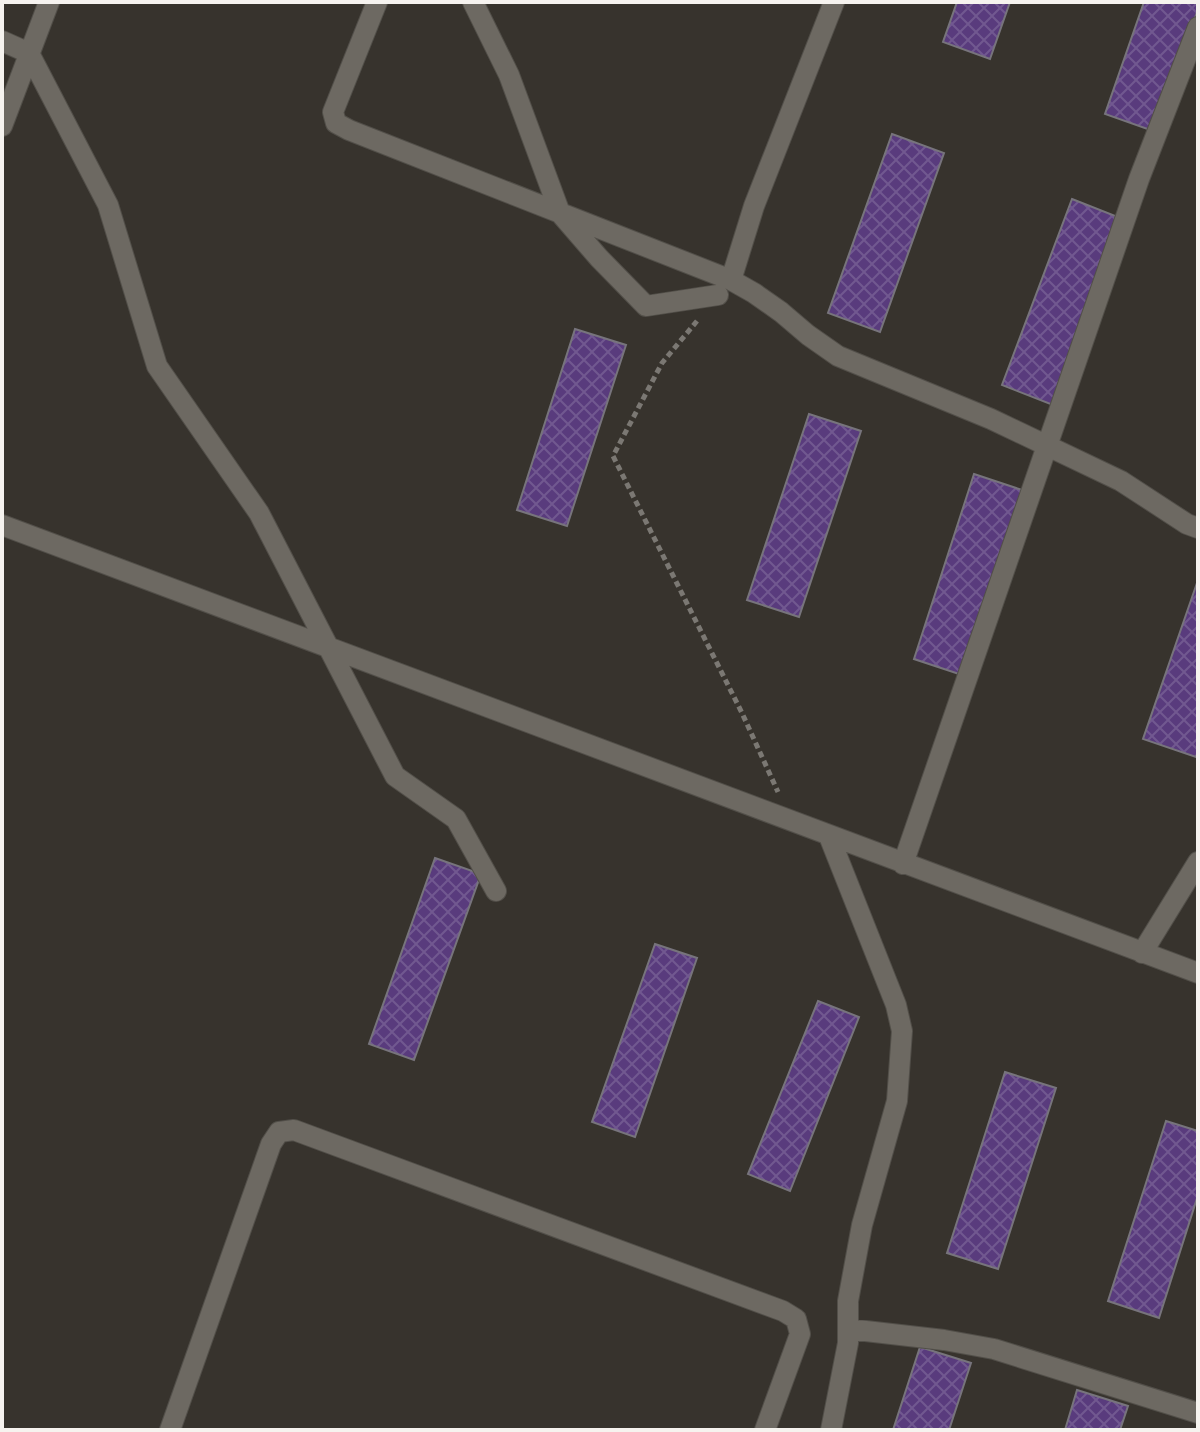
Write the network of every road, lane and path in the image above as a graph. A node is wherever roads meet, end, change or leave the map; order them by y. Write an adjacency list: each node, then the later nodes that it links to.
1 (49, 2): 7 (street)
2 (377, 2): 9 (street)
3 (473, 2): 9 (street)
4 (834, 2): 10 (street)
5 (1198, 27): 11 (street)
6 (2, 41): 7 (street)
7 (29, 53): 8 (street); 14 (street)
8 (2, 126)
9 (560, 213): 10 (street); 10 (street)
10 (724, 288): 11 (street); 15 (path)
11 (1047, 446): 13 (street); 18 (street)
12 (2, 525): 14 (street)
13 (1198, 528)
14 (328, 648): 15 (street); 19 (street)
15 (792, 822): 16 (street)
16 (829, 836): 18 (street); 22 (street)
17 (1198, 862): 20 (street)
18 (903, 864): 20 (street)
19 (496, 891)
20 (1142, 953): 21 (street)
21 (1198, 973)
22 (848, 1329): 23 (street); 26 (street)
23 (1198, 1413)
24 (170, 1430): 25 (street)
25 (765, 1430)
26 (831, 1430)

